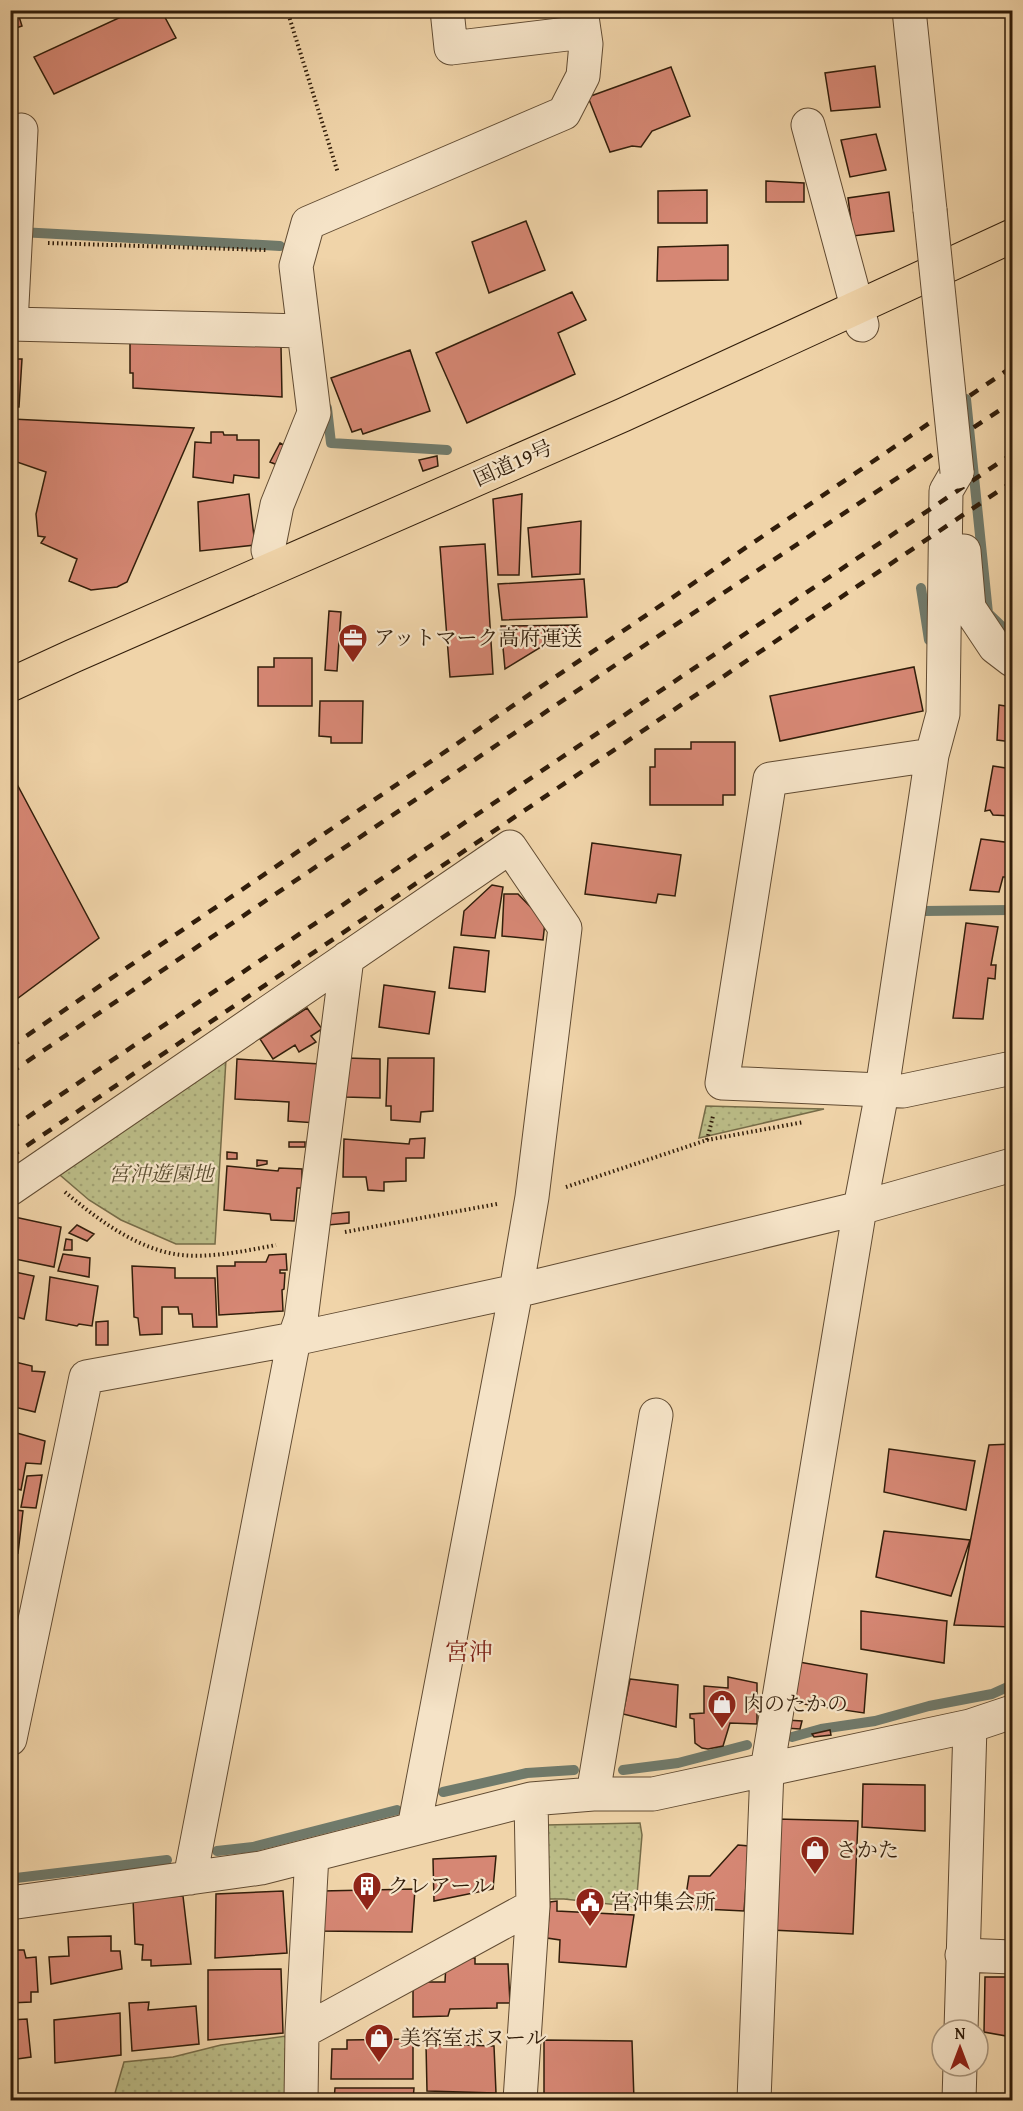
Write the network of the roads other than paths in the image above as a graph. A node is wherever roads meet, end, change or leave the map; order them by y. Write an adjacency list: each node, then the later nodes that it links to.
1 (447, 10): 3 (street)
2 (909, 10): 10 (street, bridge)
3 (583, 21): 9 (street)
4 (808, 124): 7 (street)
5 (21, 130): 8 (street)
6 (1012, 236): 7 (highway, 国道19号)
7 (860, 316): 11 (highway, 国道19号)
8 (11, 324): 9 (street)
9 (303, 331): 11 (street)
10 (957, 472): 12 (street); 14 (street)
11 (274, 567): 13 (highway, 国道19号)
12 (1012, 660)
13 (10, 685)
14 (932, 754): 17 (street); 17 (street)
15 (347, 958): 19 (street); 21 (street); 22 (street)
16 (1012, 1068): 17 (street)
17 (882, 1091): 20 (street)
18 (1012, 1165): 20 (street)
19 (10, 1189)
20 (860, 1208): 21 (street); 27 (street)
21 (516, 1291): 22 (street); 30 (street)
22 (294, 1339): 26 (street); 32 (street)
23 (656, 1415): 28 (street)
24 (1012, 1713): 25 (street)
25 (970, 1726): 27 (street); 35 (street)
26 (10, 1739)
27 (768, 1770): 28 (street); 42 (street)
28 (593, 1794): 29 (street)
29 (531, 1799): 30 (street); 34 (street)
30 (414, 1828): 31 (street)
31 (312, 1855): 32 (street); 38 (street)
32 (190, 1878): 33 (street)
33 (10, 1904)
34 (533, 1906): 38 (street); 41 (street)
35 (962, 1955): 36 (street); 37 (street)
36 (1012, 1957)
37 (961, 2018)
38 (302, 2032): 40 (street)
39 (960, 2078): 43 (street)
40 (301, 2100)
41 (520, 2100)
42 (754, 2100)
43 (959, 2100)

